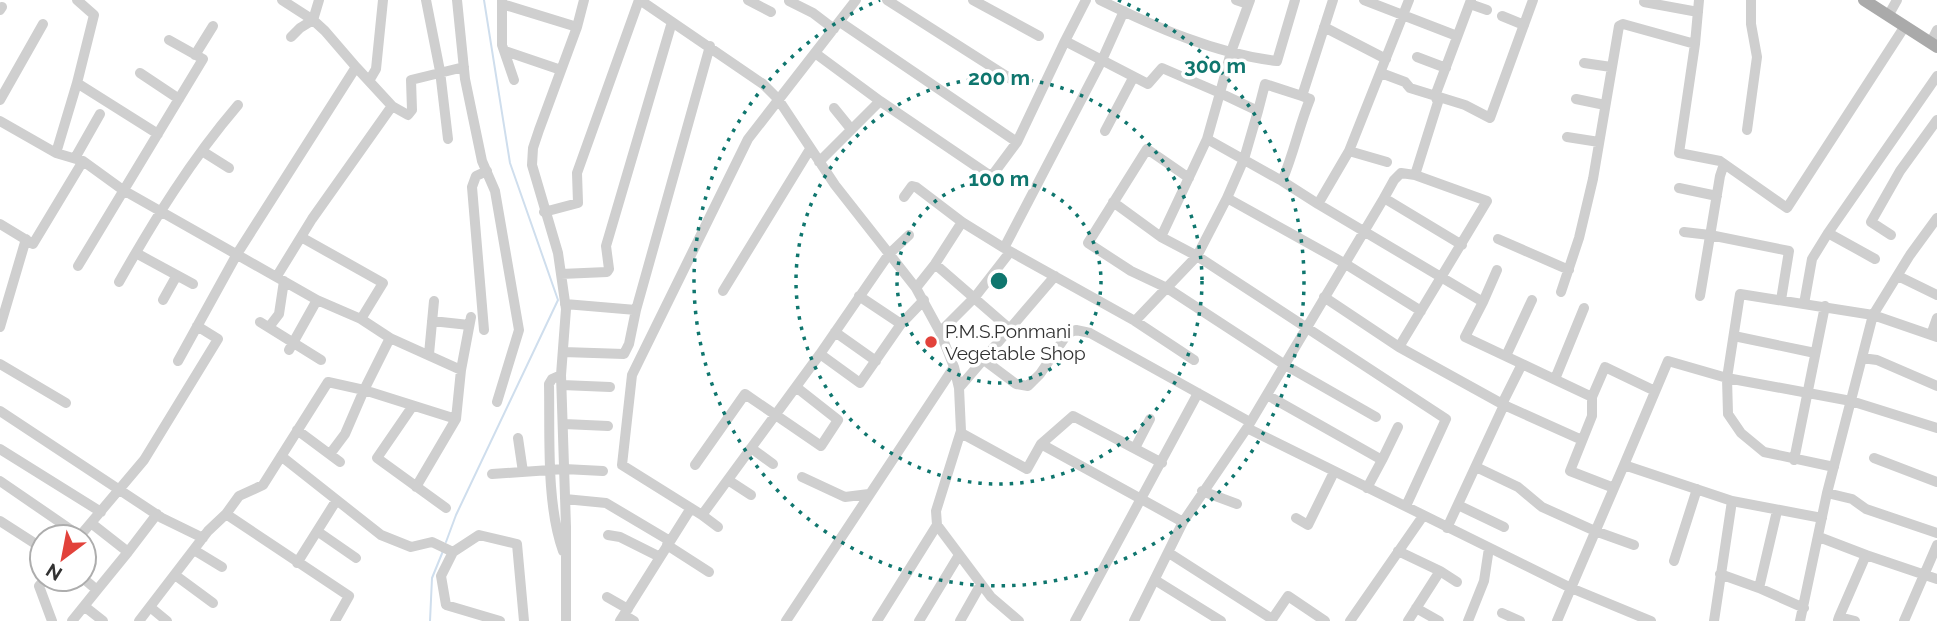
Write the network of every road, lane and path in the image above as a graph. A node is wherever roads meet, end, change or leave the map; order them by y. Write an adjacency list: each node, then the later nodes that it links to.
1 (77, 0): 76 (street)
2 (282, 0): 38 (street)
3 (320, 0): 38 (street)
4 (383, 0): 74 (street)
5 (426, 0): 68 (street)
6 (457, 0): 64 (street)
7 (584, 0): 45 (street)
8 (640, 0): 39 (street); 125 (street)
9 (748, 0): 32 (street)
10 (856, 0): 43 (street)
11 (887, 0): 75 (street)
12 (973, 0): 30 (street)
13 (1086, 0): 52 (street)
14 (1100, 0): 33 (street)
15 (1236, 0): 27 (street)
16 (1294, 0): 56 (street)
17 (1333, 0): 46 (street)
18 (1364, 0): 37 (street)
19 (1409, 0): 37 (street)
20 (1533, 0): 41 (street)
21 (1699, 0): 34 (street)
22 (1751, 0): 94 (street)
23 (1864, 0): 36 (main road)
24 (1897, 0): 36 (street)
25 (789, 1): 43 (street)
26 (502, 2): 45 (street); 55 (street)
27 (1249, 2): 56 (street)
28 (1471, 2): 31 (street); 48 (street)
29 (1644, 2): 34 (street)
30 (988, 4): 47 (street)
31 (1487, 10)
32 (771, 12)
33 (1124, 12): 56 (street); 61 (street)
34 (1698, 12): 53 (street)
35 (1502, 16): 41 (street)
36 (1888, 16): 44 (main road)
37 (1402, 17): 48 (street); 60 (street)
38 (313, 20): 49 (street); 63 (street)
39 (672, 22): 54 (street); 151 (street)
40 (43, 24): 83 (street)
41 (1524, 25): 79 (street)
42 (213, 26): 58 (street)
43 (837, 26): 57 (street); 100 (street)
44 (1905, 26): 51 (main road); 110 (street)
45 (577, 27): 67 (street)
46 (1324, 27): 60 (street); 78 (street)
47 (1039, 36)
48 (1457, 36): 66 (street)
49 (291, 37)
50 (169, 40): 58 (street)
51 (1935, 40)
52 (1065, 41): 61 (street); 100 (street)
53 (1695, 44): 65 (street); 110 (street)
54 (710, 46): 81 (street); 179 (street)
55 (505, 51): 67 (street); 73 (street)
56 (1231, 52): 77 (street)
57 (815, 53): 81 (street); 84 (street)
58 (195, 55): 80 (street)
59 (1418, 57): 66 (street)
60 (1386, 59): 70 (street)
61 (1102, 60): 72 (street); 140 (street)
62 (1584, 63): 65 (street)
63 (356, 67): 74 (street); 142 (street)
64 (464, 67): 68 (street); 112 (street)
65 (1611, 67): 86 (street)
66 (1446, 68): 79 (street)
67 (561, 70): 125 (street)
68 (440, 71): 87 (street); 98 (street)
69 (140, 73): 80 (street)
70 (1381, 73): 79 (street); 104 (street)
71 (1937, 76): 131 (street)
72 (1133, 78): 77 (street); 95 (street)
73 (514, 80)
74 (369, 81): 87 (street)
75 (1014, 81)
76 (77, 83): 96 (street); 105 (street)
77 (1220, 93): 89 (street); 99 (street)
78 (1302, 96): 89 (street); 115 (street)
79 (1435, 96): 113 (street)
80 (179, 99): 96 (street)
81 (778, 99): 102 (street); 289 (street)
82 (1576, 99): 86 (street)
83 (0, 100)
84 (880, 101): 93 (street); 100 (street)
85 (238, 105): 103 (street)
86 (1605, 105): 101 (street)
87 (392, 106): 135 (street)
88 (834, 108): 93 (street)
89 (1258, 111): 107 (street)
90 (100, 114): 106 (street)
91 (1937, 120): 134 (street)
92 (0, 121): 105 (street)
93 (851, 129): 108 (street)
94 (1747, 130)
95 (1105, 131)
96 (158, 134): 117 (street)
97 (1567, 137): 101 (street)
98 (449, 139)
99 (1207, 139): 107 (street); 114 (street)
100 (1017, 142)
101 (1599, 142): 150 (street)
102 (810, 149): 108 (street); 161 (street)
103 (202, 151): 111 (street); 124 (street)
104 (1349, 151): 109 (street); 123 (street)
105 (56, 153): 106 (street)
106 (79, 159): 117 (street); 137 (street)
107 (1244, 159): 115 (street); 120 (street)
108 (819, 162): 143 (street)
109 (1387, 162)
110 (1724, 164): 118 (street)
111 (229, 168)
112 (487, 171): 190 (street); 229 (street)
113 (1415, 175): 121 (street); 139 (street)
114 (1189, 178): 122 (street); 136 (street)
115 (1282, 181): 123 (street)
116 (1679, 188): 118 (street)
117 (123, 190): 124 (street); 148 (street)
118 (1717, 196): 133 (street)
119 (904, 197): 127 (street)
120 (1227, 198): 144 (street); 146 (street)
121 (1384, 198): 129 (street); 139 (street)
122 (1113, 202): 136 (street); 160 (street)
123 (1318, 204): 129 (street)
124 (160, 210): 141 (street); 142 (street)
125 (544, 212): 151 (street)
126 (1937, 218): 154 (street)
127 (962, 222): 140 (street); 147 (street)
128 (0, 225): 137 (street)
129 (1365, 231): 146 (street); 156 (street)
130 (1684, 232): 133 (street)
131 (1828, 233): 145 (street); 176 (street)
132 (909, 235): 143 (street)
133 (1710, 235): 165 (street); 172 (street)
134 (1891, 235)
135 (301, 237): 155 (street); 183 (street)
136 (1161, 237): 144 (street)
137 (26, 239): 187 (street)
138 (1498, 239): 150 (street)
139 (1462, 244): 156 (street)
140 (1007, 250): 153 (street); 166 (street)
141 (136, 253): 152 (street); 157 (street)
142 (237, 254): 155 (street); 188 (street)
143 (888, 254): 159 (street); 164 (street)
144 (1196, 256): 160 (street); 189 (street)
145 (1875, 259)
146 (1344, 263): 167 (street); 180 (street)
147 (935, 264): 159 (street); 166 (street)
148 (78, 266)
149 (1497, 270): 174 (street)
150 (1569, 270): 162 (street)
151 (561, 274): 175 (street)
152 (177, 275): 158 (street); 168 (street)
153 (1055, 276): 185 (street); 191 (street)
154 (1898, 276): 163 (street); 181 (street)
155 (281, 278): 169 (street); 197 (street)
156 (1442, 278): 174 (street); 180 (street)
157 (119, 282)
158 (192, 284)
159 (916, 288): 170 (street)
160 (1167, 288): 185 (street); 212 (street)
161 (723, 291)
162 (1562, 292)
163 (1937, 295)
164 (859, 296): 186 (street); 192 (street)
165 (1700, 296)
166 (975, 297): 191 (street); 193 (street)
167 (1324, 298): 189 (street); 198 (street)
168 (163, 300)
169 (317, 300): 183 (street); 197 (street)
170 (924, 300): 186 (street); 193 (street)
171 (1532, 300): 203 (street)
172 (1781, 300): 176 (street); 194 (street)
173 (434, 301): 184 (street)
174 (1483, 302): 203 (street)
175 (565, 304): 179 (street); 199 (street)
176 (1804, 304): 177 (street)
177 (1825, 306): 181 (street); 200 (street)
178 (1584, 308): 216 (street)
179 (636, 310): 199 (street)
180 (1421, 312): 198 (street)
181 (1872, 315): 195 (street); 204 (street)
182 (1937, 318): 195 (street)
183 (361, 319): 196 (street)
184 (432, 321): 201 (street); 214 (street)
185 (1135, 321): 207 (street)
186 (901, 324): 209 (street)
187 (0, 327)
188 (197, 327): 208 (street); 276 (street)
189 (1305, 329): 212 (street); 288 (street)
190 (484, 330)
191 (1011, 330): 206 (street)
192 (835, 332): 202 (street); 209 (street)
193 (940, 332): 213 (street)
194 (1734, 336): 200 (street); 215 (street)
195 (1934, 336)
196 (390, 338): 201 (street); 222 (street)
197 (291, 346): 205 (street)
198 (1399, 347): 231 (street)
199 (563, 352): 217 (street)
200 (1815, 353): 224 (street)
201 (429, 354): 214 (street)
202 (820, 354): 209 (street); 220 (street)
203 (1506, 356): 211 (street)
204 (1862, 358): 218 (street); 228 (street)
205 (321, 359)
206 (984, 360): 221 (street); 225 (street)
207 (1194, 360)
208 (178, 361)
209 (876, 361)
210 (0, 364): 230 (street)
211 (1522, 364): 216 (street); 231 (street)
212 (1285, 365): 226 (street); 235 (street)
213 (954, 367): 221 (street); 280 (street)
214 (461, 370): 236 (street)
215 (1727, 378): 223 (street); 224 (street); 255 (street)
216 (1555, 379): 227 (street)
217 (561, 380): 219 (street); 238 (street); 263 (street)
218 (1937, 386)
219 (610, 387)
220 (796, 387): 234 (street); 234 (street)
221 (959, 388): 244 (street)
222 (364, 390): 232 (street); 243 (street); 251 (street)
223 (1655, 391): 227 (street); 260 (street)
224 (1807, 391): 228 (street); 255 (street)
225 (1198, 393): 239 (street); 257 (street)
226 (1267, 395): 239 (street); 254 (street)
227 (1592, 397): 246 (street)
228 (1850, 401): 242 (street); 262 (street)
229 (497, 402)
230 (66, 403)
231 (1503, 404): 246 (street); 261 (street)
232 (412, 407): 236 (street); 273 (street)
233 (0, 411): 276 (street)
234 (775, 415): 249 (street); 259 (street)
235 (1376, 417)
236 (456, 419): 273 (street)
237 (1150, 419): 248 (street)
238 (564, 424): 240 (street); 264 (street)
239 (1249, 425): 267 (street); 278 (street)
240 (608, 426)
241 (1398, 427): 254 (street)
242 (1937, 428)
243 (298, 430): 251 (street); 252 (street)
244 (961, 433): 247 (street); 303 (street)
245 (518, 439): 266 (street)
246 (1582, 440): 275 (street)
247 (1041, 444): 248 (street); 283 (street)
248 (1135, 447): 257 (street)
249 (751, 448): 258 (street); 270 (street)
250 (0, 449): 292 (street)
251 (330, 454): 256 (street)
252 (281, 456): 284 (street); 294 (street)
253 (1874, 458): 272 (street)
254 (1382, 460): 274 (street)
255 (1794, 460): 262 (street)
256 (340, 462)
257 (1162, 463): 283 (street)
258 (773, 464)
259 (695, 465)
260 (1624, 465): 275 (street); 277 (street)
261 (1476, 467): 287 (street); 309 (street)
262 (1834, 467): 279 (street)
263 (551, 470): 264 (street); 266 (street); 328 (street)
264 (564, 470): 265 (street); 282 (street)
265 (603, 471)
266 (523, 472): 268 (street)
267 (1334, 472): 274 (street); 297 (street)
268 (492, 474)
269 (802, 477): 280 (street)
270 (728, 480): 281 (street); 295 (street)
271 (0, 481): 301 (street)
272 (1937, 482)
273 (416, 487): 290 (street)
274 (1367, 488): 288 (street)
275 (1614, 488): 309 (street)
276 (120, 489): 292 (street); 293 (street)
277 (1697, 489): 285 (street); 329 (street)
278 (1202, 491): 286 (street); 300 (street)
279 (1827, 493): 298 (street); 310 (street)
280 (869, 494): 367 (street)
281 (751, 495)
282 (565, 499): 315 (street); 328 (street)
283 (1142, 499): 300 (street); 372 (street)
284 (336, 501): 308 (street); 319 (street)
285 (1732, 501): 291 (street); 334 (street)
286 (1237, 504)
287 (1458, 505): 305 (street); 306 (street)
288 (1406, 506): 296 (street)
289 (691, 508): 295 (street); 315 (street)
290 (446, 509)
291 (1777, 511): 298 (street); 342 (street)
292 (101, 512): 302 (street)
293 (157, 514): 313 (street); 322 (street)
294 (226, 514): 313 (street); 330 (street)
295 (702, 514): 304 (street)
296 (1423, 516): 305 (street); 321 (street)
297 (1296, 518)
298 (1822, 518): 312 (street)
299 (0, 521): 314 (street)
300 (1183, 522): 323 (street)
301 (59, 523)
302 (91, 523)
303 (937, 525): 324 (street); 368 (street)
304 (718, 527)
305 (1447, 527): 318 (street)
306 (1504, 527)
307 (98, 528): 322 (street)
308 (317, 531): 327 (street); 330 (street)
309 (1595, 531): 316 (street); 341 (street)
310 (1937, 533)
311 (608, 535): 326 (street)
312 (1819, 537): 325 (street); 351 (street)
313 (203, 538): 320 (street)
314 (28, 539)
315 (668, 543): 326 (street); 333 (street)
316 (1634, 545)
317 (1937, 545): 336 (street)
318 (1489, 548): 341 (street); 379 (street)
319 (447, 549): 356 (street); 364 (street)
320 (194, 550): 331 (street); 335 (street)
321 (1398, 551): 332 (street); 376 (street)
322 (128, 552): 343 (street)
323 (1169, 553): 338 (street); 357 (street)
324 (959, 555): 340 (street); 369 (street)
325 (1866, 555): 336 (street); 354 (street)
326 (660, 557): 353 (street)
327 (356, 558)
328 (566, 560): 365 (street)
329 (1674, 561)
330 (297, 563): 355 (street)
331 (222, 567)
332 (1440, 571): 339 (street); 350 (street)
333 (709, 572)
334 (1720, 574): 342 (street); 358 (street)
335 (175, 575): 347 (street); 349 (street)
336 (1926, 575): 337 (street); 386 (street)
337 (1937, 579)
338 (1156, 580): 373 (street); 374 (street)
339 (1457, 582)
340 (981, 583): 370 (street); 371 (street)
341 (1571, 588): 381 (street); 382 (street)
342 (1759, 588): 351 (street)
343 (98, 589)
344 (42, 593): 359 (street)
345 (95, 593): 348 (street)
346 (607, 597): 353 (street)
347 (213, 603)
348 (84, 606): 360 (street); 361 (street)
349 (150, 607): 362 (street); 363 (street)
350 (1416, 608): 377 (street); 378 (street)
351 (1804, 608): 384 (street)
352 (1502, 613): 380 (street)
353 (624, 615): 366 (street)
354 (1838, 619): 385 (street)
355 (338, 620)
356 (527, 620)
357 (1271, 620): 375 (street)
358 (1714, 620): 383 (street)
359 (52, 621)
360 (72, 621)
361 (103, 621)
362 (139, 621)
363 (167, 621)
364 (500, 621)
365 (566, 621)
366 (634, 621)
367 (786, 621)
368 (877, 621)
369 (919, 621)
370 (960, 621)
371 (1019, 621)
372 (1075, 621)
373 (1134, 621)
374 (1221, 621)
375 (1325, 621)
376 (1350, 621)
377 (1408, 621)
378 (1439, 621)
379 (1468, 621)
380 (1520, 621)
381 (1557, 621)
382 (1651, 621)
383 (1726, 621)
384 (1800, 621)
385 (1855, 621)
386 (1905, 621)

